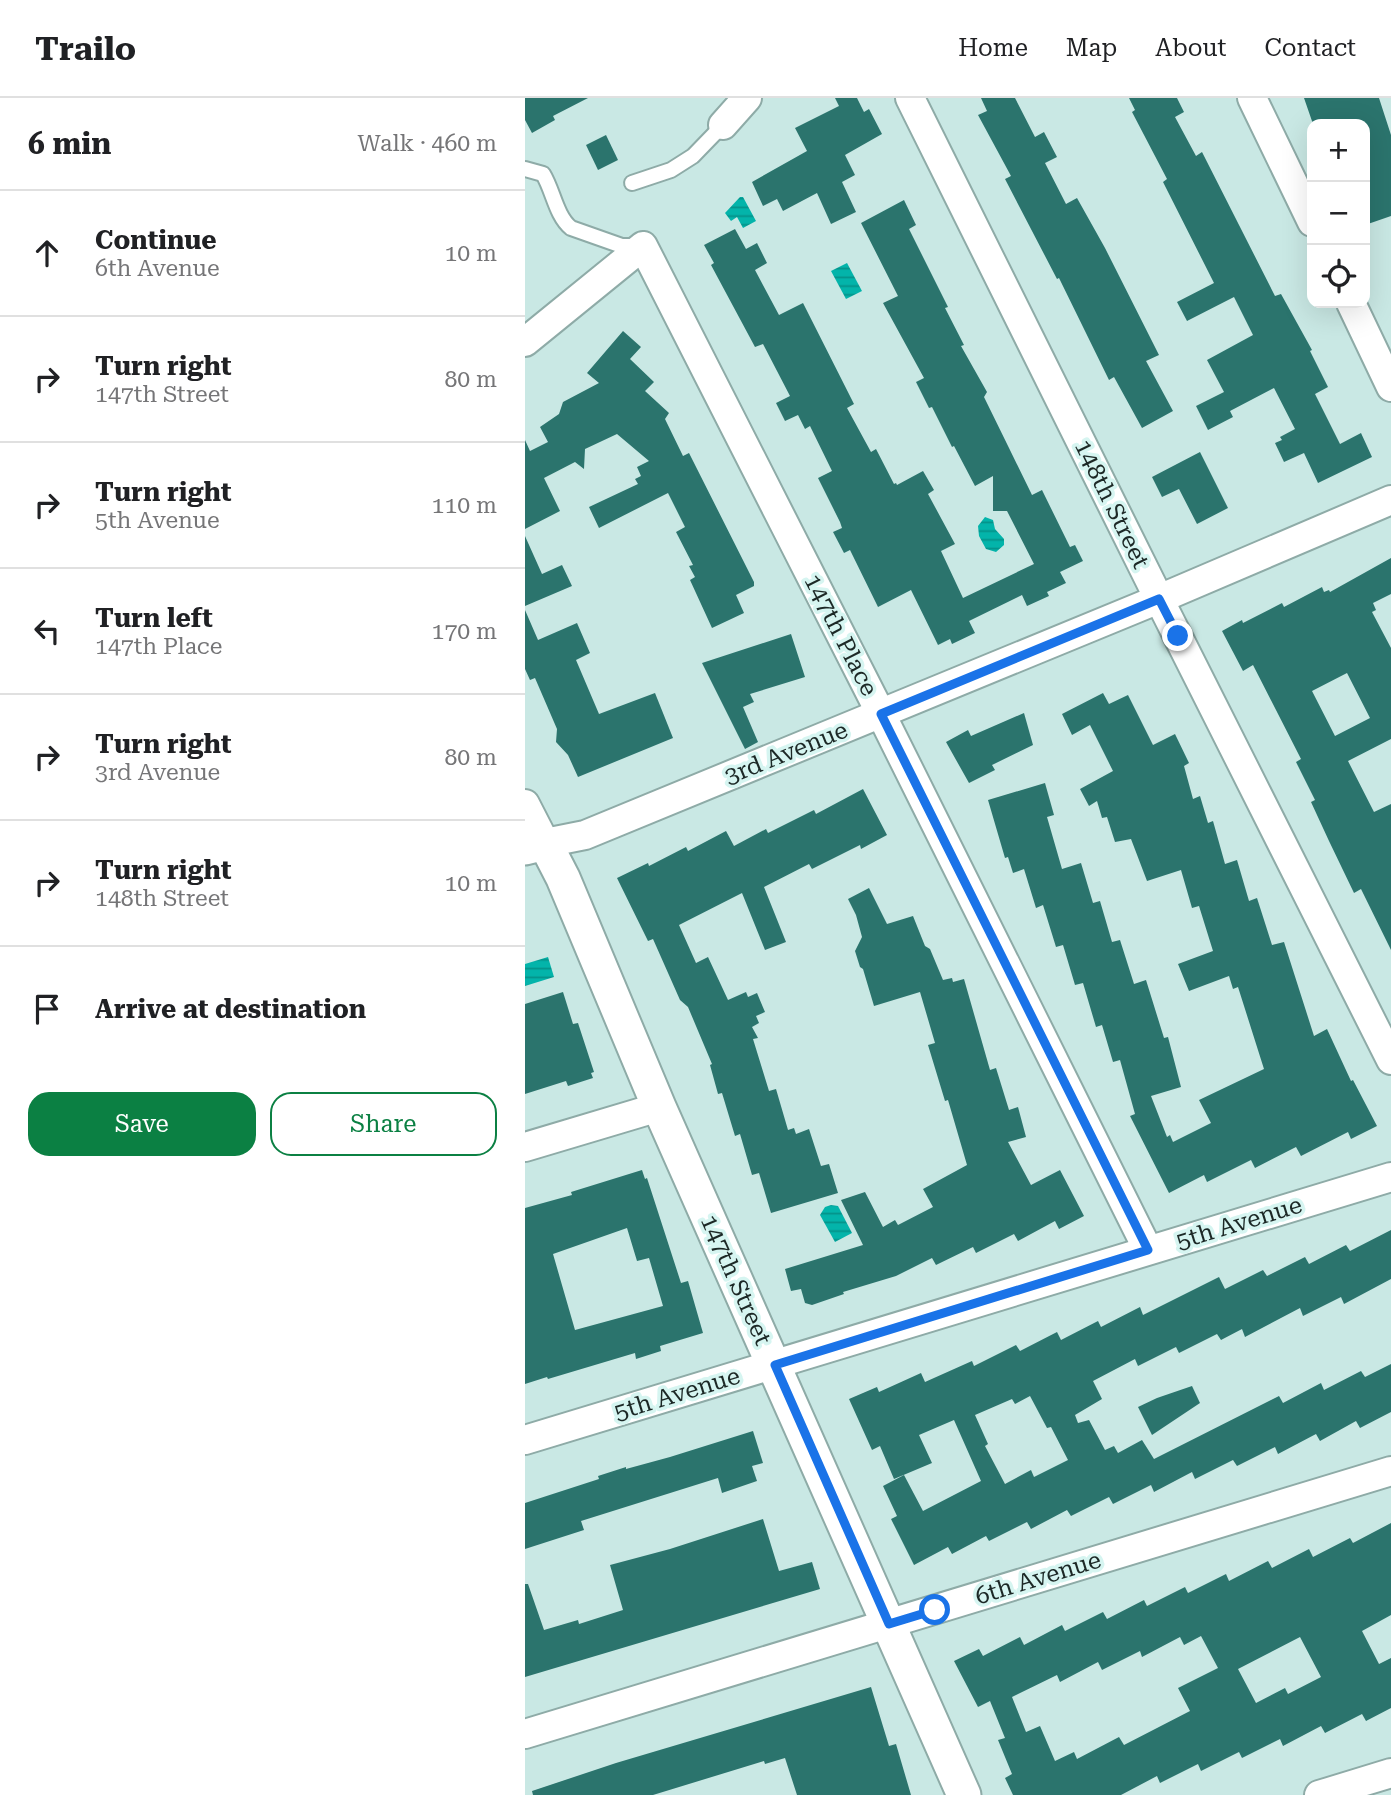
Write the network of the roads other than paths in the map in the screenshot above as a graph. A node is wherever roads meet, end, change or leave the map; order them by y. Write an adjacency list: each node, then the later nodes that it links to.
1 (747, 98): 4 (street)
2 (910, 98): 13 (street, 148th Street)
3 (1252, 98): 7 (street)
4 (723, 125): 6 (lane)
5 (525, 169): 8 (lane)
6 (632, 183)
7 (1307, 212)
8 (643, 246): 10 (street); 14 (street, 147th Place)
9 (1353, 308): 11 (street)
10 (525, 342)
11 (1391, 387)
12 (1391, 500): 13 (street, 3rd Avenue)
13 (1159, 599): 14 (street, 3rd Avenue); 17 (street, 148th Street)
14 (881, 714): 16 (street, 3rd Avenue); 21 (street, 147th Place)
15 (525, 804): 16 (street, 147th Street)
16 (535, 846): 18 (street, 147th Street)
17 (1391, 1060)
18 (659, 1107): 19 (street); 22 (street, 147th Street)
19 (525, 1147)
20 (1391, 1177): 21 (street, 5th Avenue)
21 (1148, 1250): 22 (street, 5th Avenue)
22 (775, 1365): 23 (street, 5th Avenue); 25 (street, 147th Street)
23 (525, 1440)
24 (1391, 1471): 25 (street, 6th Avenue)
25 (889, 1624): 26 (street, 6th Avenue); 28 (street, 147th Street)
26 (525, 1734)
27 (1391, 1773): 29 (street)
28 (964, 1795)
29 (1319, 1795)

